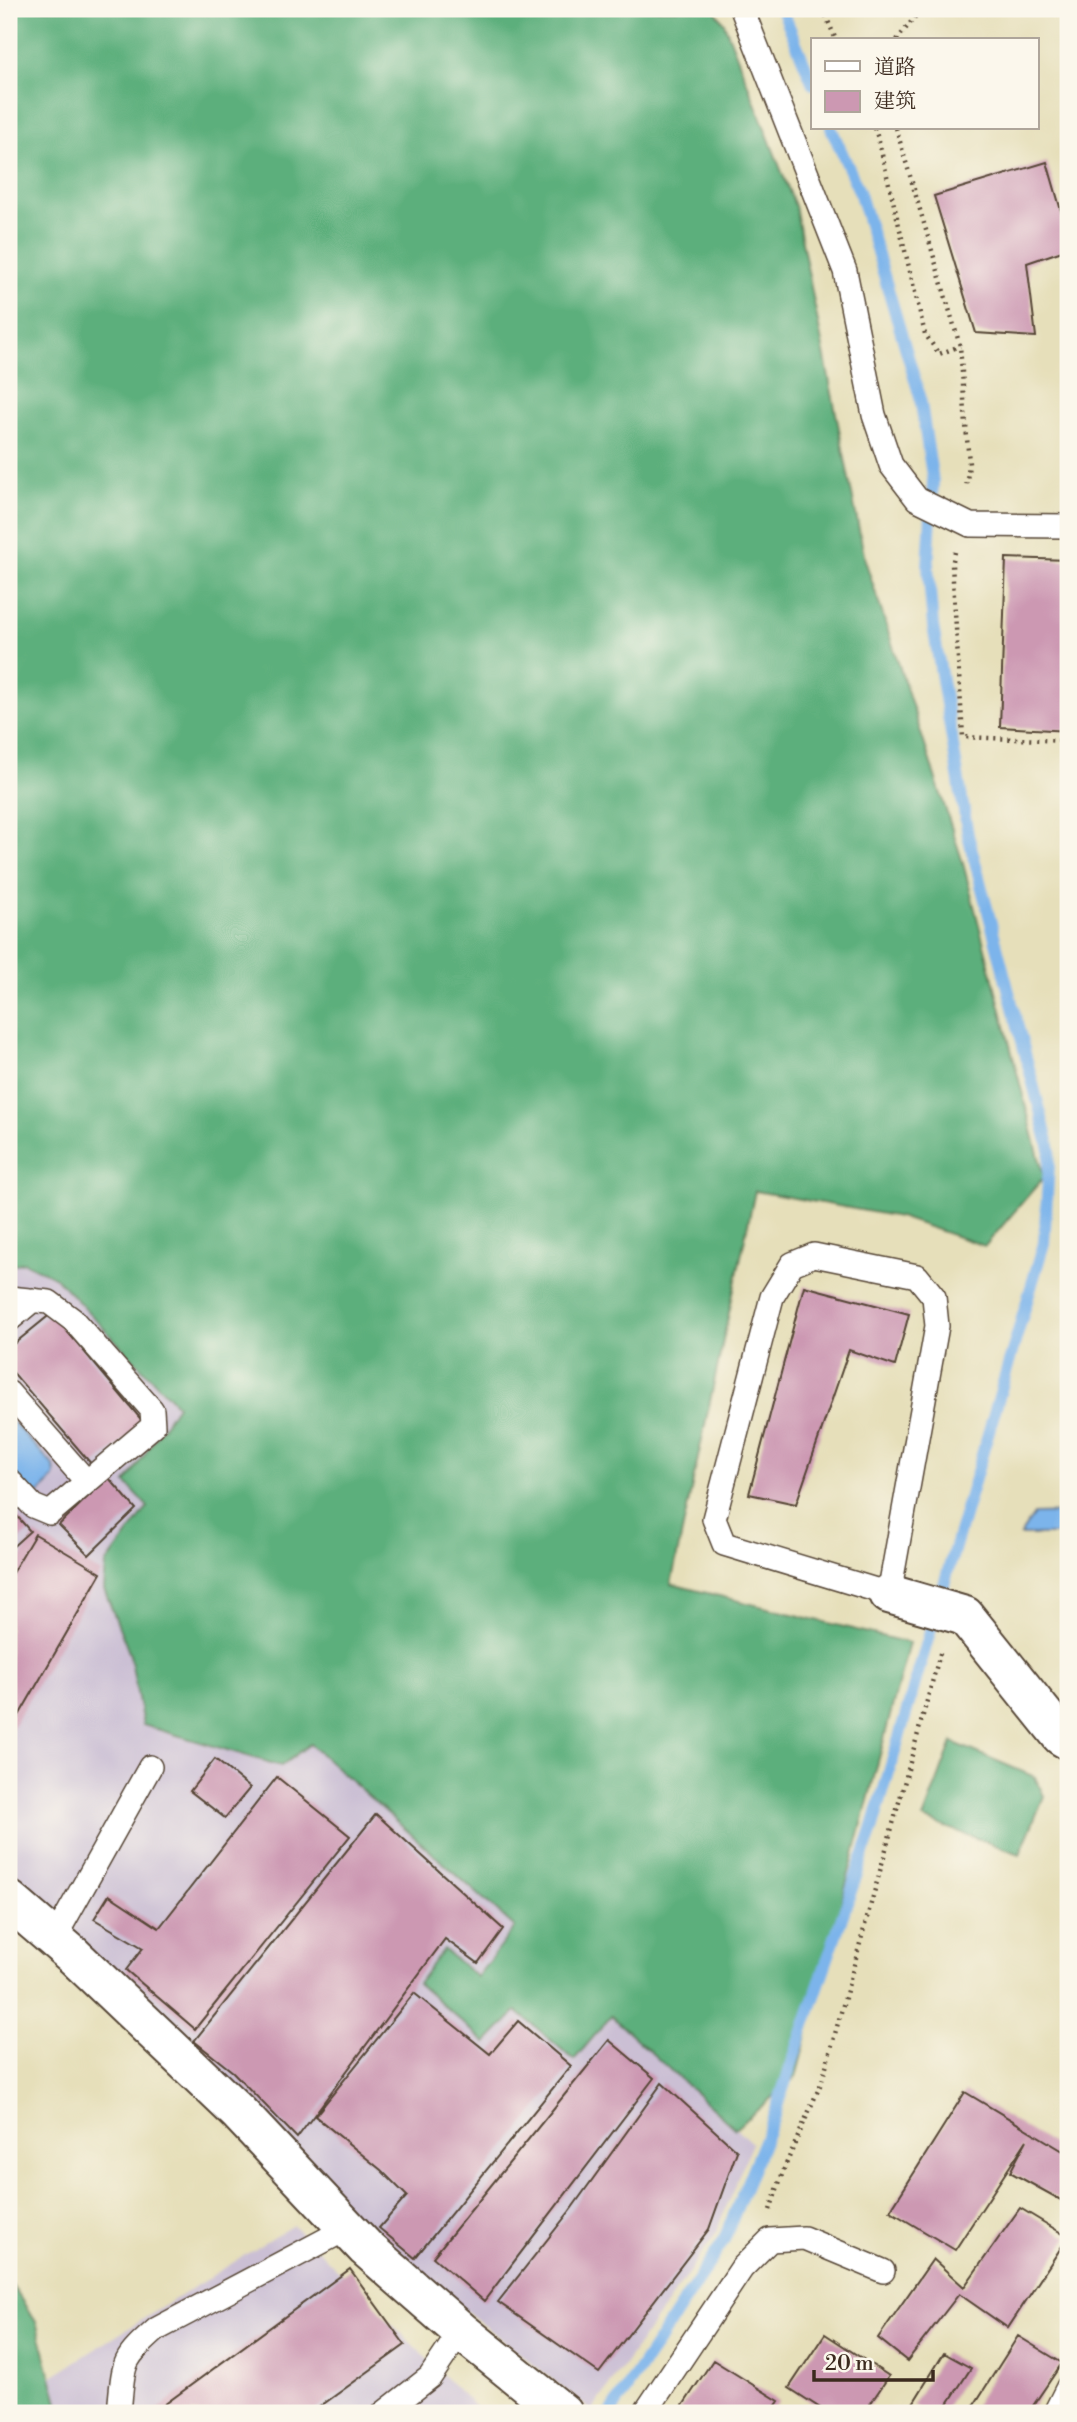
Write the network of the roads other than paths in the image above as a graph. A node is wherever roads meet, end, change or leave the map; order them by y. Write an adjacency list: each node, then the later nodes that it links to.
1 (742, 9): 2 (lane)
2 (1068, 526)
3 (9, 1298): 4 (lane)
4 (33, 1300): 5 (lane); 8 (lane)
5 (9, 1320)
6 (9, 1393): 8 (lane)
7 (9, 1480): 8 (lane)
8 (87, 1482)
9 (889, 1594): 9 (lane); 10 (street)
10 (1068, 1740)
11 (150, 1767): 13 (lane)
12 (9, 1900): 13 (street)
13 (54, 1939): 14 (street)
14 (348, 2228): 16 (street); 18 (lane)
15 (883, 2271): 21 (lane)
16 (461, 2331): 19 (lane); 20 (street)
17 (1068, 2387): 22 (lane)
18 (120, 2402)
19 (384, 2413)
20 (564, 2413)
21 (645, 2413)
22 (1055, 2413)

